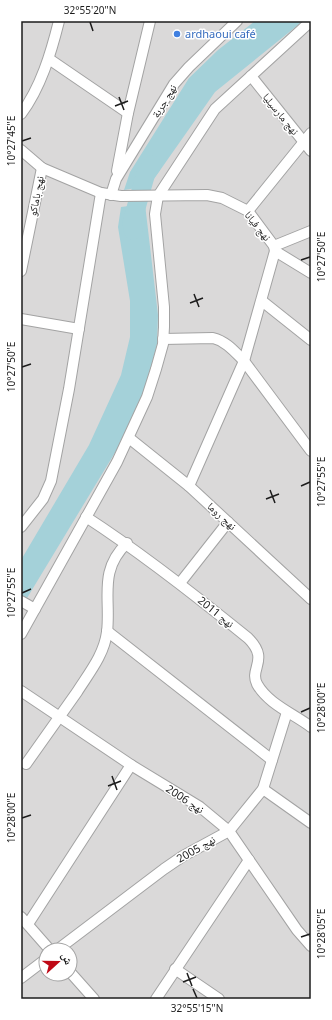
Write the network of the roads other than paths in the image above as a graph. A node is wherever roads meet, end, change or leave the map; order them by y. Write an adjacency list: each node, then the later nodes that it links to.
1 (59, 21): 5 (street)
2 (150, 21): 7 (street)
3 (237, 21): 14 (street, نهج جربة)
4 (311, 21): 6 (street)
5 (48, 59): 7 (street); 8 (street)
6 (250, 76): 10 (street, نهج مارسيليا); 17 (street)
7 (128, 113): 14 (street)
8 (21, 114)
9 (311, 133): 10 (street)
10 (304, 143): 12 (street, نهج مارسيليا); 18 (street)
11 (21, 150): 13 (street, نهج فيانا)
12 (311, 151)
13 (42, 168): 15 (street, نهج فيانا); 21 (street, نهج باماكو)
14 (116, 179): 16 (street, نهج جربة)
15 (101, 193): 16 (street, نهج فيانا); 25 (street)
16 (111, 195): 17 (street, نهج فيانا)
17 (153, 196): 18 (street, نهج فيانا); 26 (street)
18 (248, 211): 20 (street, نهج فيانا)
19 (311, 231): 20 (street)
20 (274, 248): 22 (street, نهج فيانا); 23 (street)
21 (21, 271)
22 (311, 273)
23 (262, 301): 27 (street); 28 (street)
24 (21, 319): 25 (street)
25 (79, 329): 34 (street)
26 (163, 339): 28 (street); 29 (street)
27 (311, 340)
28 (244, 361): 30 (street); 31 (street)
29 (129, 438): 31 (street, نهج روما); 32 (street)
30 (311, 451)
31 (189, 486): 33 (street, نهج روما)
32 (86, 517): 35 (street, نهج 2011); 38 (street)
33 (228, 522): 36 (street); 37 (street, نهج روما)
34 (21, 527)
35 (127, 543): 36 (street, نهج 2011); 39 (street)
36 (180, 583): 42 (street, نهج 2011)
37 (311, 599)
38 (29, 606): 40 (street)
39 (107, 632): 43 (street); 45 (street)
40 (21, 634)
41 (21, 691): 43 (street, نهج 2006)
42 (287, 712): 44 (street, نهج 2011); 45 (street, نهج 2005)
43 (59, 718): 46 (street); 47 (street, نهج 2006)
44 (310, 725)
45 (272, 760): 48 (street, نهج 2005)
46 (26, 764)
47 (131, 765): 50 (street, نهج 2006); 53 (street)
48 (263, 789): 49 (street); 50 (street, نهج 2005)
49 (311, 823)
50 (229, 831): 51 (street, نهج 2006); 55 (street, نهج 2005)
51 (249, 860): 56 (street, نهج 2006); 58 (street)
52 (21, 917): 53 (street)
53 (28, 924): 54 (street)
54 (43, 942)
55 (68, 942)
56 (311, 946)
57 (38, 965): 59 (street)
58 (175, 969): 62 (street); 63 (street)
59 (21, 978)
60 (78, 981): 61 (street)
61 (94, 999)
62 (156, 999)
63 (219, 999)

